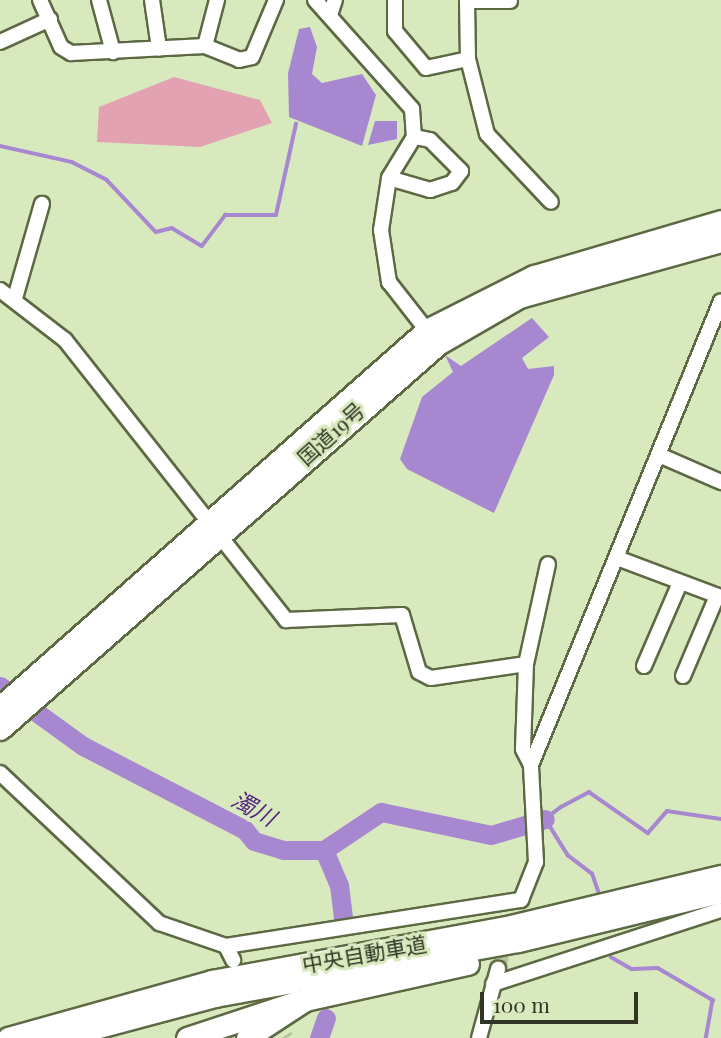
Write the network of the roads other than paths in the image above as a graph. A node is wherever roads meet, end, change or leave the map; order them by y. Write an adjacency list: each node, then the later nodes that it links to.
1 (40, 0): 12 (street)
2 (99, 0): 16 (street)
3 (152, 0): 15 (street)
4 (217, 0): 14 (street)
5 (276, 0): 14 (street)
6 (315, 0): 11 (street)
7 (335, 0): 11 (street)
8 (395, 0): 17 (street)
9 (467, 1): 10 (street); 17 (street)
10 (510, 1)
11 (330, 15): 18 (street)
12 (50, 19): 13 (street); 16 (street)
13 (0, 42)
14 (205, 46): 15 (street)
15 (159, 48): 16 (street)
16 (113, 52)
17 (468, 59): 20 (street)
18 (414, 137): 19 (street); 19 (street)
19 (389, 178): 27 (street)
20 (551, 202)
21 (42, 204): 25 (street)
22 (721, 221): 27 (highway, 国道19号)
23 (721, 241): 27 (highway, 国道19号)
24 (0, 290): 25 (street)
25 (15, 298): 30 (street)
26 (721, 302): 28 (street)
27 (432, 337): 30 (highway, 国道19号)
28 (659, 455): 29 (street); 31 (street)
29 (721, 482)
30 (215, 525): 35 (street); 38 (highway, 国道19号)
31 (617, 558): 33 (street); 41 (street)
32 (548, 564): 35 (street)
33 (680, 583): 34 (street); 36 (street)
34 (719, 596): 37 (street)
35 (526, 664): 41 (street)
36 (644, 666)
37 (683, 676)
38 (39, 685): 39 (highway, 国道19号); 40 (highway, 国道19号)
39 (0, 707)
40 (0, 729)
41 (531, 765): 42 (street)
42 (0, 773)
43 (721, 876): 50 (highway, 中央自動車道)
44 (721, 892): 45 (highway, 中央自動車道)
45 (682, 903): 49 (highway); 51 (highway, 中央自動車道)
46 (721, 910): 48 (street)
47 (498, 969): 48 (street)
48 (493, 984): 54 (street)
49 (305, 1000): 52 (highway); 53 (highway)
50 (8, 1038)
51 (58, 1038)
52 (187, 1038)
53 (247, 1038)
54 (479, 1038)

